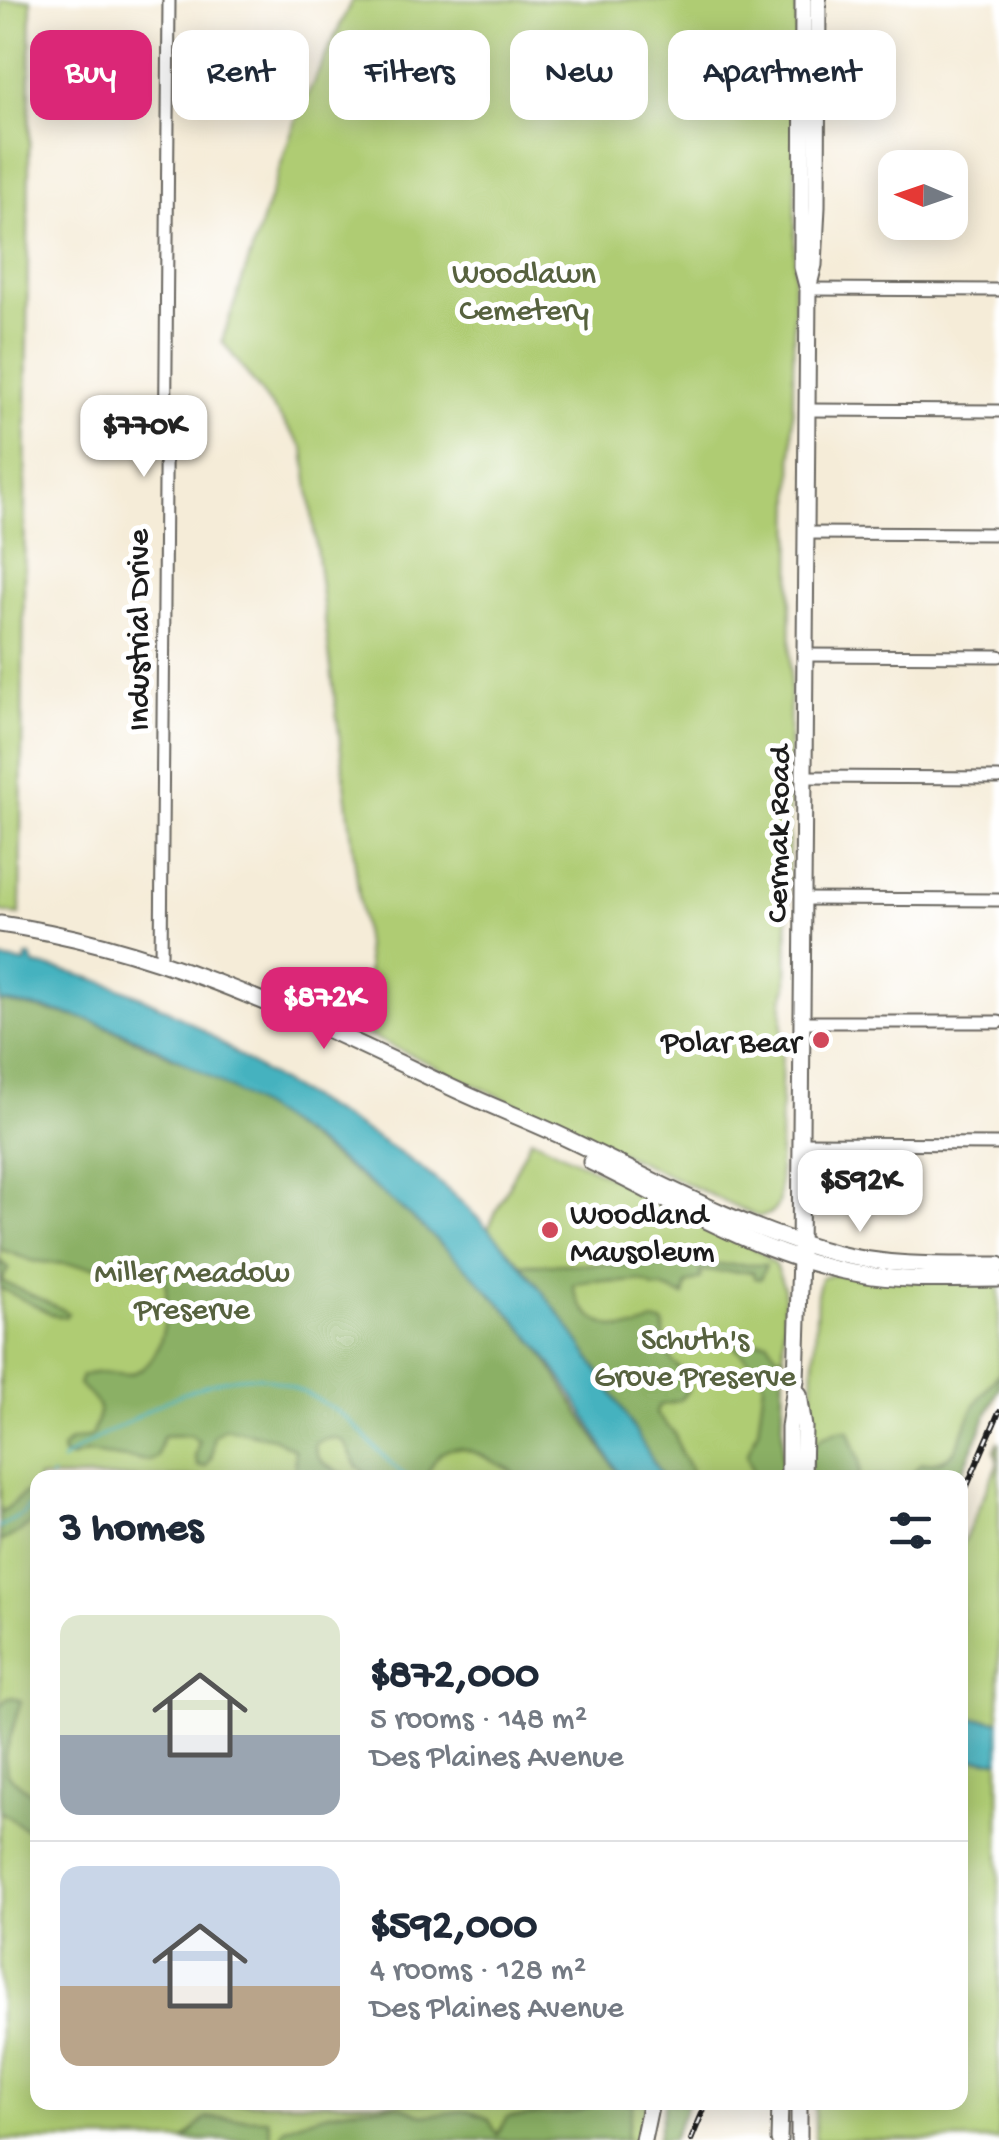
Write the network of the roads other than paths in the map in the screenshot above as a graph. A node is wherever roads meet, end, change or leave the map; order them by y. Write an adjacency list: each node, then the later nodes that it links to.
1 (169, 0): 17 (street, Industrial Drive)
2 (804, 0): 4 (main road, Cermak Road)
3 (818, 0): 4 (main road, Cermak Road)
4 (808, 290): 5 (street); 6 (main road, Cermak Road)
5 (999, 290)
6 (808, 410): 7 (street); 8 (main road, Cermak Road)
7 (999, 412)
8 (806, 533): 9 (street); 10 (main road, Cermak Road)
9 (999, 534)
10 (805, 655): 11 (street); 12 (main road, Cermak Road)
11 (999, 656)
12 (804, 777): 13 (street); 14 (main road, Cermak Road)
13 (999, 778)
14 (803, 899): 15 (street); 18 (main road, Cermak Road)
15 (999, 900)
16 (0, 924): 17 (main road)
17 (161, 961): 22 (main road)
18 (802, 1022): 19 (street); 20 (main road, Cermak Road)
19 (999, 1022)
20 (801, 1143): 21 (street); 22 (main road, Cermak Road)
21 (999, 1144)
22 (800, 1250): 23 (main road); 24 (main road); 25 (main road, Cermak Road)
23 (999, 1264)
24 (999, 1278)
25 (796, 1380): 26 (main road, Cermak Road); 27 (main road, Cermak Road)
26 (788, 1470)
27 (804, 1470)
28 (653, 2110): 31 (main road)
29 (780, 2110): 32 (main road)
30 (799, 2110): 33 (main road)
31 (647, 2140)
32 (779, 2140)
33 (799, 2140)

